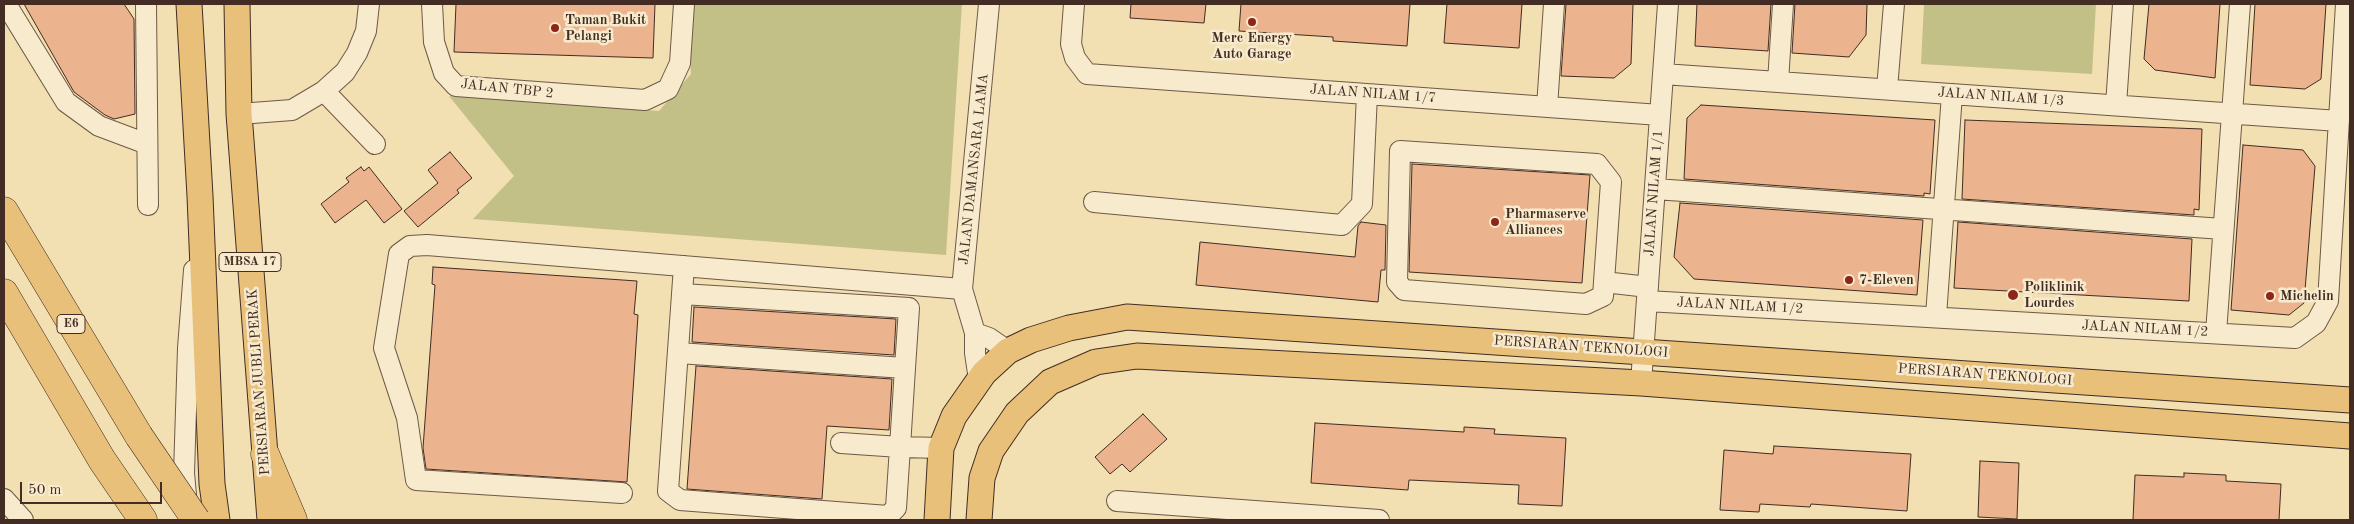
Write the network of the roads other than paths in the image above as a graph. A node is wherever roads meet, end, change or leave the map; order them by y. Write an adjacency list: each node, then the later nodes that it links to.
1 (6, 4): 31 (street)
2 (146, 4): 31 (street)
3 (179, 4): 18 (street)
4 (189, 4): 18 (main road, MBSA 17)
5 (237, 4): 27 (main road, PERSIARAN JUBLI PERAK / MBSA 17)
6 (368, 4): 22 (street)
7 (432, 4): 8 (street, JALAN TBP 2)
8 (684, 4)
9 (989, 4): 43 (street, JALAN DAMANSARA LAMA)
10 (1074, 4): 23 (street, JALAN NILAM 1/7)
11 (1554, 4): 26 (street)
12 (1668, 4): 19 (street, JALAN NILAM 1/1)
13 (1783, 4): 20 (street)
14 (1894, 4): 21 (street)
15 (2123, 4): 25 (street)
16 (2240, 4): 28 (street)
17 (2346, 4): 30 (street, JALAN NILAM 1/2)
18 (190, 45): 34 (main road, MBSA 17)
19 (1663, 74): 20 (street, JALAN NILAM 1/3); 29 (street, JALAN NILAM 1/1)
20 (1778, 82): 21 (street, JALAN NILAM 1/3)
21 (1887, 89): 24 (street, JALAN NILAM 1/3)
22 (324, 91): 27 (street); 32 (street)
23 (1367, 94): 26 (street, JALAN NILAM 1/7); 35 (street)
24 (1952, 94): 25 (street, JALAN NILAM 1/3); 37 (street)
25 (2116, 105): 28 (street, JALAN NILAM 1/3)
26 (1547, 107): 29 (street, JALAN NILAM 1/7)
27 (239, 114): 62 (main road, PERSIARAN JUBLI PERAK / MBSA 17)
28 (2232, 114): 30 (street, JALAN NILAM 1/3); 39 (street)
29 (1660, 115): 33 (street, JALAN NILAM 1/1)
30 (2339, 121): 50 (street, JALAN NILAM 1/2)
31 (147, 144): 36 (street)
32 (375, 144)
33 (1655, 189): 37 (street); 46 (street, JALAN NILAM 1/1)
34 (200, 196): 69 (street); 71 (main road, MBSA 17)
35 (1094, 202)
36 (148, 205)
37 (1944, 209): 39 (street); 48 (street)
38 (4, 211): 70 (highway, E6, bridge)
39 (2223, 229): 50 (street)
40 (684, 266): 42 (street); 45 (street); 63 (street)
41 (1604, 282): 41 (street); 46 (street, JALAN NILAM 1/2)
42 (910, 285): 43 (street); 47 (street)
43 (962, 289): 49 (street, JALAN DAMANSARA LAMA)
44 (4, 293): 68 (highway)
45 (682, 294): 47 (street); 53 (street)
46 (1647, 294): 48 (street, JALAN NILAM 1/2); 52 (street, JALAN NILAM 1/1)
47 (909, 308): 54 (street)
48 (1936, 316): 50 (street, JALAN NILAM 1/2)
49 (975, 333): 51 (street); 55 (street, JALAN DAMANSARA LAMA)
50 (2216, 333)
51 (1008, 351): 52 (main road, PERSIARAN TEKNOLOGI); 55 (main road, PERSIARAN TEKNOLOGI)
52 (1643, 352): 56 (street, JALAN NILAM 1/1); 57 (main road, PERSIARAN TEKNOLOGI)
53 (678, 353): 54 (street); 60 (street)
54 (905, 368): 60 (street)
55 (979, 380): 61 (main road, PERSIARAN TEKNOLOGI)
56 (1641, 383): 58 (main road); 75 (main road)
57 (2350, 400)
58 (2350, 436)
59 (841, 443): 60 (street)
60 (900, 447): 61 (street)
61 (940, 448): 74 (main road, PERSIARAN TEKNOLOGI)
62 (265, 454): 72 (main road, PERSIARAN JUBLI PERAK / MBSA 17); 73 (highway)
63 (622, 493)
64 (4, 498): 67 (street)
65 (1117, 501): 66 (street)
66 (1224, 515): 76 (street)
67 (23, 520)
68 (143, 520)
69 (188, 520)
70 (196, 520)
71 (217, 520)
72 (270, 520)
73 (293, 520)
74 (937, 520)
75 (979, 520)
76 (1379, 520)

